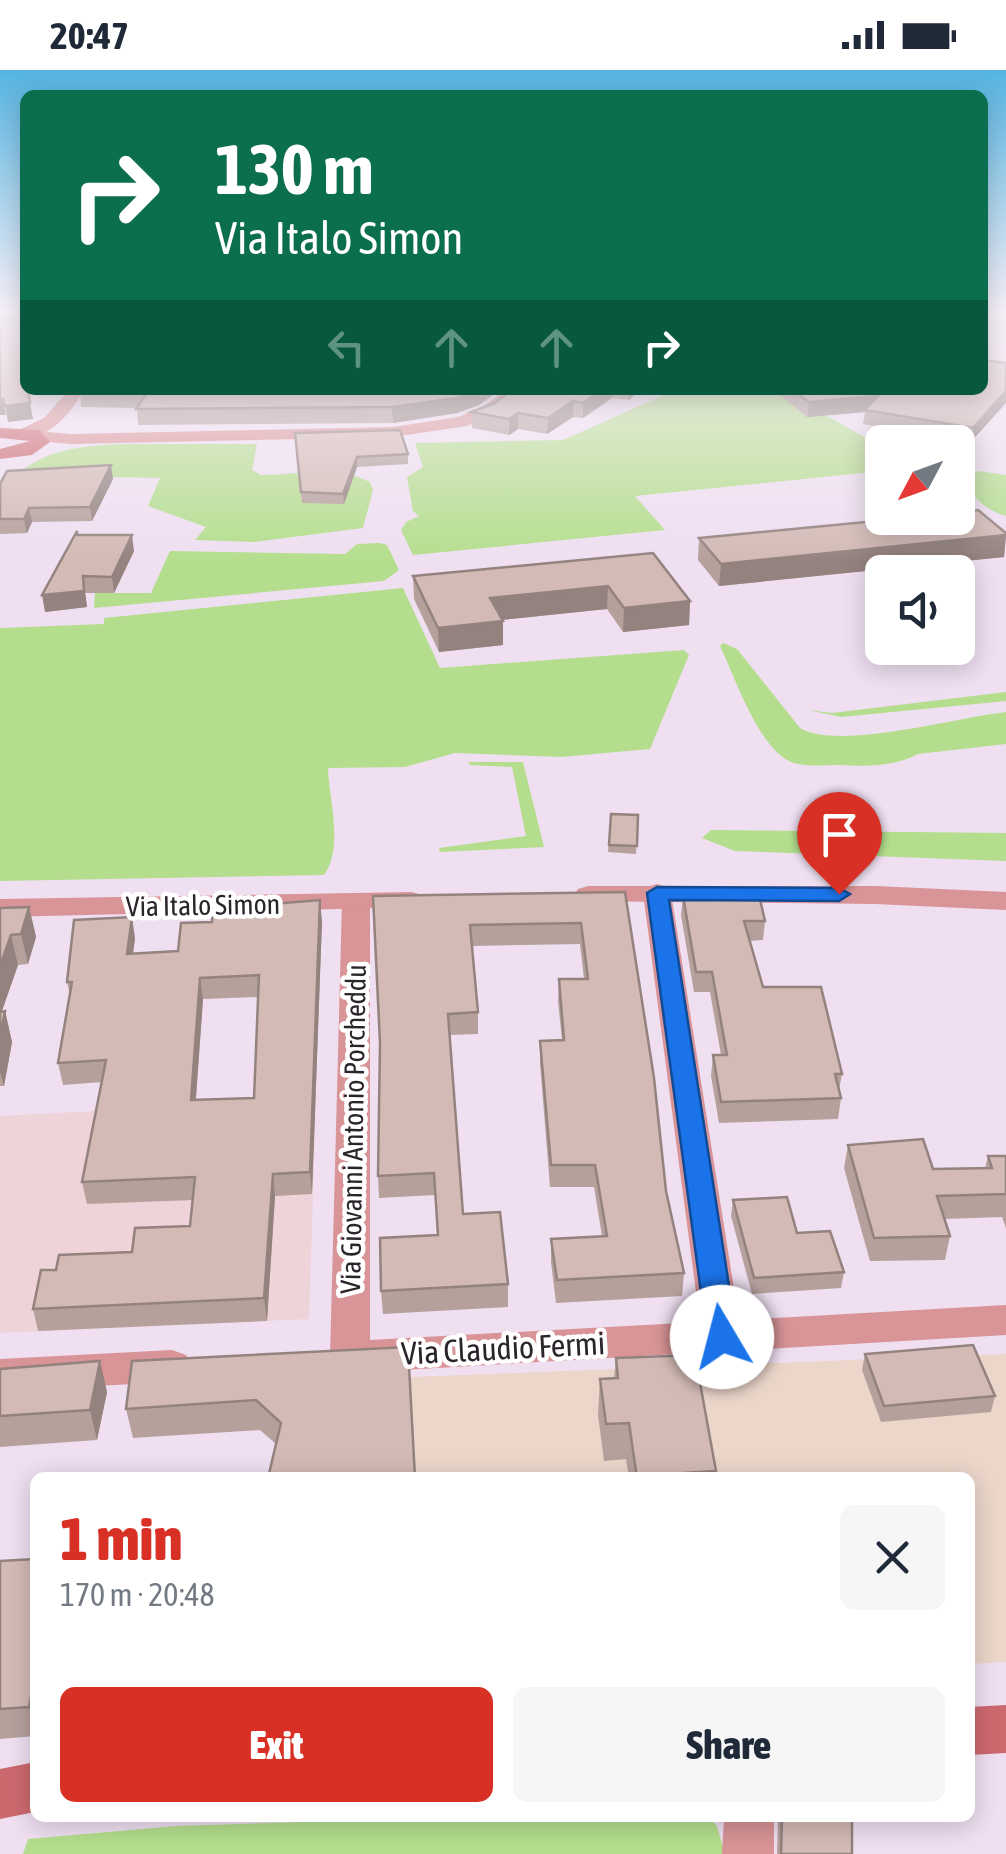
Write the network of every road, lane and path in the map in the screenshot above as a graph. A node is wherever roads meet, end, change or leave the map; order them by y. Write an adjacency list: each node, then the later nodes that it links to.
1 (73, 396): 3 (street)
2 (509, 396): 3 (street)
3 (19, 438): 4 (main road); 5 (main road)
4 (0, 454)
5 (0, 474)
6 (657, 893): 7 (street); 10 (street); 13 (street)
7 (563, 896)
8 (431, 900): 9 (street, Via Italo Simon)
9 (356, 902): 11 (street, Via Italo Simon); 14 (street, Via Giovanni Antonio Porcheddu)
10 (1006, 902)
11 (0, 908)
12 (1006, 1320): 13 (street, Via Claudio Fermi)
13 (722, 1337): 14 (street, Via Claudio Fermi)
14 (330, 1358)
15 (214, 1364): 16 (street)
16 (0, 1375)
17 (1006, 1729): 18 (main road)
18 (975, 1731)
19 (0, 1784): 20 (main road)
20 (30, 1785)
21 (30, 1786): 22 (main road)
22 (0, 1794)
23 (30, 1800): 24 (street)
24 (0, 1817)
25 (749, 1822): 26 (street)
26 (748, 1854)

